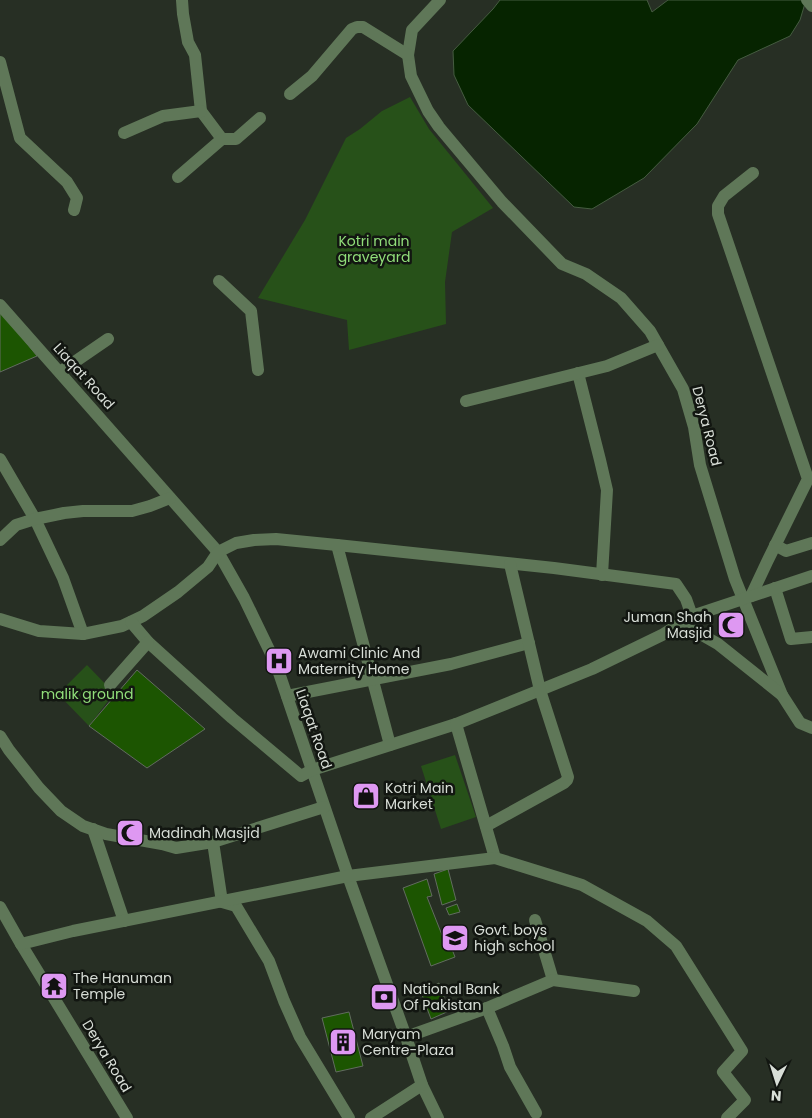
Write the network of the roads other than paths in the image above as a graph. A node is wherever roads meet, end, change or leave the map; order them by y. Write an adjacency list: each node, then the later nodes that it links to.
1 (182, 0): 8 (street)
2 (440, 0): 5 (street, Derya Road)
3 (807, 0): 4 (street)
4 (812, 6)
5 (408, 55): 7 (street); 18 (street, Derya Road)
6 (0, 62): 14 (street)
7 (290, 94)
8 (201, 111): 10 (street); 11 (street)
9 (260, 118): 11 (street)
10 (124, 133)
11 (222, 139): 13 (street)
12 (753, 173): 24 (street)
13 (178, 176)
14 (74, 210)
15 (219, 281): 19 (street)
16 (0, 305): 20 (street, Liaqat Road)
17 (108, 338): 20 (street)
18 (658, 345): 21 (street); 36 (street, Derya Road)
19 (258, 370)
20 (60, 372): 25 (street, Liaqat Road)
21 (578, 374): 22 (street); 33 (street)
22 (466, 401)
23 (0, 459): 26 (street)
24 (810, 475): 30 (street)
25 (170, 498): 26 (street); 31 (street, Liaqat Road)
26 (35, 519): 27 (street); 41 (street)
27 (0, 540)
28 (812, 543): 30 (street)
29 (337, 545): 31 (street); 32 (street); 45 (street)
30 (775, 545): 36 (street)
31 (218, 552): 39 (street); 49 (street, Liaqat Road)
32 (510, 564): 33 (street); 44 (street)
33 (602, 575): 37 (street)
34 (812, 576): 35 (street)
35 (776, 588): 36 (street); 42 (street)
36 (747, 598): 37 (street); 48 (street, Derya Road)
37 (692, 616): 40 (street)
38 (0, 619): 41 (street)
39 (131, 622): 41 (street); 43 (street)
40 (676, 627): 47 (street); 48 (street)
41 (83, 634)
42 (812, 637)
43 (148, 642): 46 (street); 54 (street)
44 (529, 643): 45 (street); 47 (street)
45 (373, 679): 49 (street); 53 (street)
46 (110, 685)
47 (540, 690): 50 (street); 56 (street)
48 (782, 695): 51 (street)
49 (287, 696): 54 (street, Liaqat Road)
50 (456, 724): 53 (street); 56 (street)
51 (812, 728)
52 (0, 736): 57 (street)
53 (390, 745): 54 (street)
54 (312, 770): 55 (street, Liaqat Road)
55 (324, 807): 58 (street); 60 (street, Liaqat Road)
56 (486, 826): 59 (street)
57 (93, 829): 58 (street); 64 (street)
58 (213, 842): 61 (street)
59 (495, 858): 60 (street); 76 (street)
60 (348, 876): 61 (street); 69 (street, Liaqat Road)
61 (222, 902): 64 (street); 73 (street)
62 (0, 907): 65 (street, Derya Road)
63 (534, 920): 66 (street)
64 (124, 921): 65 (street)
65 (21, 944): 72 (street, Derya Road)
66 (553, 980): 67 (street); 68 (street)
67 (634, 991)
68 (487, 1008): 69 (street); 71 (street)
69 (406, 1037): 70 (street, Liaqat Road)
70 (422, 1085): 74 (street); 75 (street, Liaqat Road)
71 (536, 1113)
72 (127, 1118)
73 (349, 1118)
74 (371, 1118)
75 (438, 1118)
76 (727, 1118)

